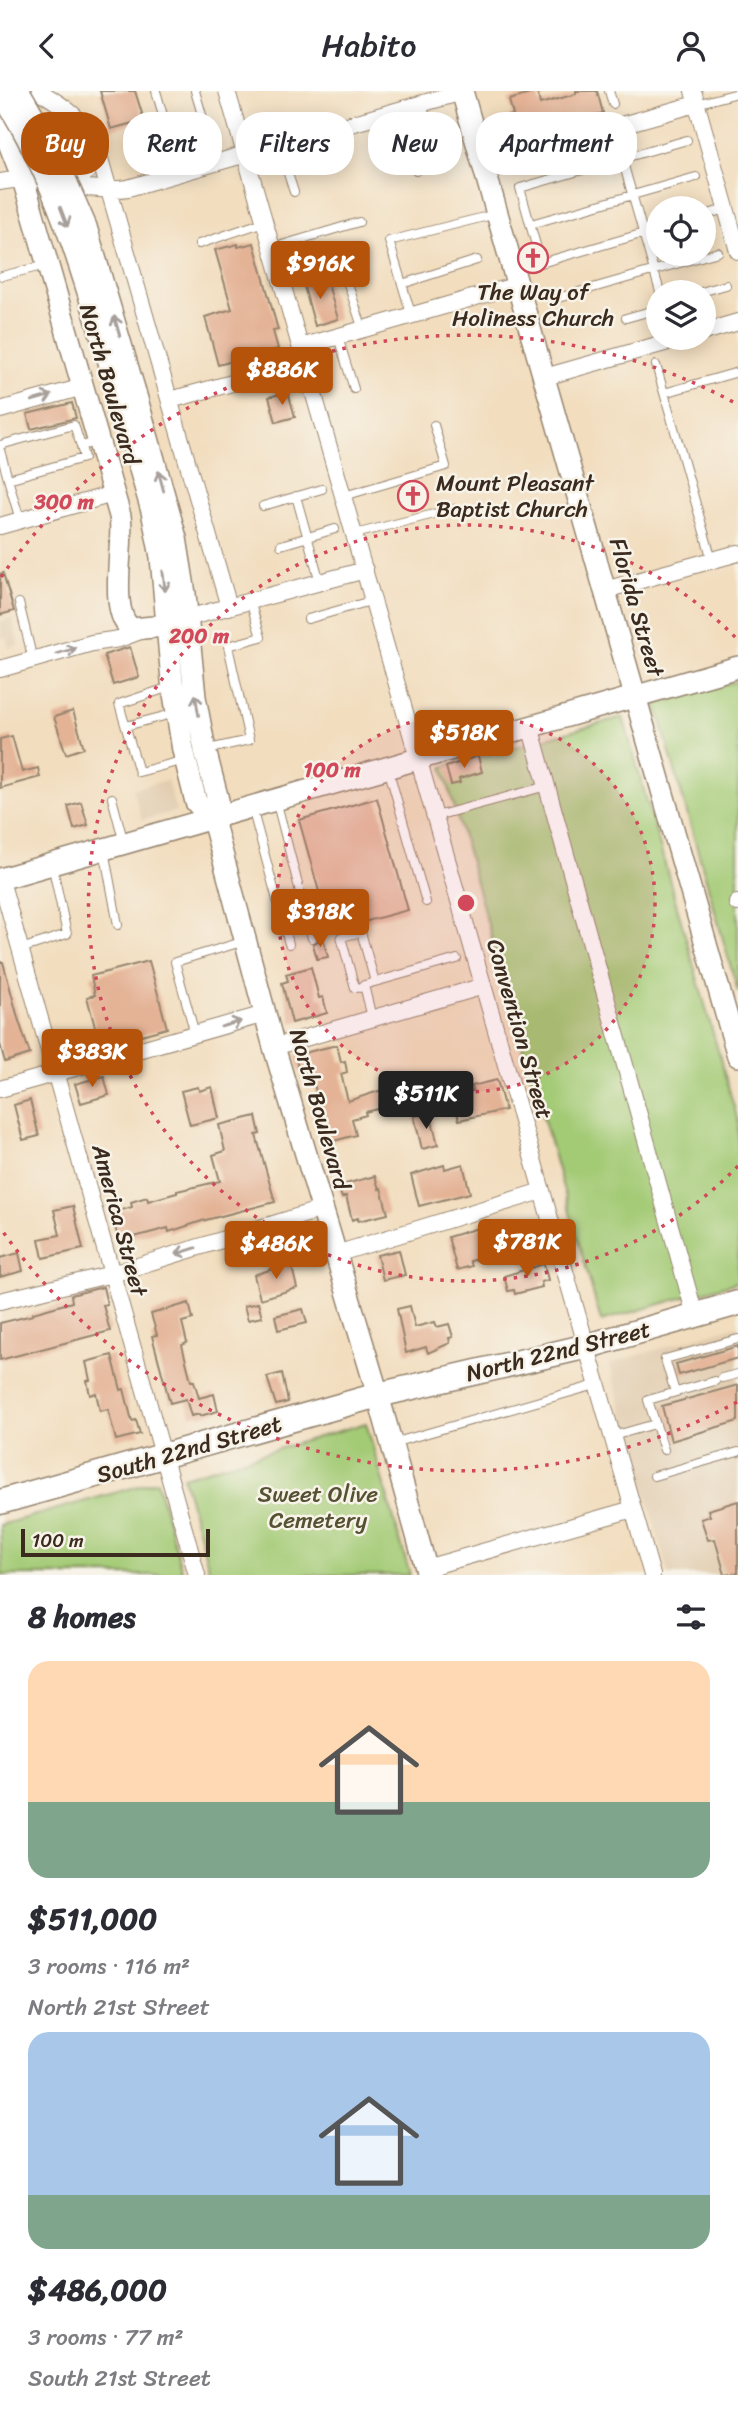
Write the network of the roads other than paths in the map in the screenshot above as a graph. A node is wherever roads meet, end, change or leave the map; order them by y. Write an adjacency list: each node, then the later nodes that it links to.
1 (0, 91): 78 (street, North Boulevard, one-way to 78, bridge)
2 (19, 91): 78 (street, North Boulevard, one-way to 2, bridge)
3 (39, 91): 14 (street)
4 (156, 91): 15 (lane)
5 (195, 91): 16 (lane)
6 (227, 91): 20 (street, Convention Street)
7 (462, 91): 11 (street); 22 (street, Florida Street)
8 (609, 91): 12 (lane)
9 (738, 93): 10 (lane)
10 (695, 98): 18 (street); 40 (street)
11 (422, 104): 13 (street); 17 (lane)
12 (613, 104)
13 (397, 111): 21 (street)
14 (72, 112)
15 (162, 112)
16 (201, 112)
17 (424, 112)
18 (637, 119)
19 (0, 120): 34 (street, North Boulevard)
20 (236, 124)
21 (354, 124)
22 (476, 140)
23 (687, 140): 24 (lane)
24 (637, 155)
25 (84, 175): 36 (street)
26 (105, 175): 37 (street)
27 (175, 175): 37 (street)
28 (250, 175): 43 (street, Convention Street)
29 (288, 175): 38 (lane)
30 (486, 175): 42 (street, Florida Street)
31 (566, 175): 45 (lane)
32 (626, 175): 39 (lane)
33 (696, 177): 39 (lane)
34 (23, 179): 35 (street); 36 (street); 53 (street, North Boulevard)
35 (0, 182)
36 (67, 184): 37 (street)
37 (109, 189): 79 (street)
38 (294, 192)
39 (632, 196): 45 (lane); 47 (lane)
40 (726, 209): 41 (lane); 50 (street)
41 (716, 212)
42 (498, 214): 58 (lane); 59 (street, Florida Street)
43 (264, 222): 48 (lane); 49 (street, Convention Street)
44 (359, 222): 49 (lane)
45 (531, 224): 47 (lane)
46 (646, 232): 47 (lane)
47 (643, 233): 54 (lane)
48 (199, 244)
49 (272, 248): 56 (street, Convention Street)
50 (738, 251)
51 (718, 252): 54 (lane)
52 (478, 260): 58 (lane)
53 (48, 265): 55 (lane); 75 (street, North Boulevard)
54 (654, 271): 57 (lane); 62 (lane)
55 (2, 276)
56 (281, 280): 68 (lane); 71 (street, Convention Street)
57 (657, 280)
58 (402, 284): 64 (lane)
59 (518, 285): 64 (street); 74 (street, Florida Street)
60 (726, 285): 61 (lane)
61 (716, 288)
62 (551, 300)
63 (646, 312): 65 (lane)
64 (412, 317): 68 (street)
65 (626, 318)
66 (738, 322): 67 (street)
67 (716, 328)
68 (363, 330): 69 (street)
69 (338, 337): 71 (street); 76 (lane)
70 (646, 348): 74 (street)
71 (303, 355): 79 (street); 88 (street, Convention Street)
72 (656, 365): 77 (lane)
73 (738, 372): 77 (lane)
74 (544, 377): 101 (street, Florida Street)
75 (83, 387): 80 (street, one-way to 75); 82 (street, North Boulevard)
76 (354, 389)
77 (664, 393): 98 (lane)
78 (127, 394): 107 (street, North Boulevard)
79 (170, 400): 105 (street)
80 (0, 410)
81 (434, 425): 88 (lane)
82 (90, 443): 83 (lane); 84 (lane); 86 (street, North Boulevard)
83 (0, 448): 84 (lane)
84 (8, 479): 91 (lane)
85 (322, 489): 87 (lane)
86 (113, 494): 91 (street); 108 (street, North Boulevard)
87 (296, 496): 89 (lane); 95 (lane)
88 (344, 496): 94 (street, Convention Street)
89 (263, 506)
90 (454, 509): 94 (lane)
91 (20, 520): 92 (street)
92 (0, 526)
93 (335, 529): 95 (lane)
94 (355, 534): 99 (street, Convention Street)
95 (307, 537): 96 (lane); 100 (lane)
96 (281, 545)
97 (738, 553): 98 (street)
98 (712, 560): 101 (street)
99 (365, 569): 100 (street); 102 (street, Convention Street)
100 (320, 582): 103 (street)
101 (605, 590): 113 (street, Florida Street)
102 (374, 600): 106 (lane); 118 (street, Convention Street)
103 (250, 601): 105 (street); 117 (lane)
104 (19, 603): 109 (lane)
105 (229, 607): 107 (street)
106 (308, 619)
107 (178, 620): 108 (street); 112 (street, North Boulevard); 117 (street, North Boulevard, one-way to 107)
108 (145, 629): 109 (street, one-way to 108)
109 (33, 660): 111 (street)
110 (738, 667): 113 (street)
111 (0, 669)
112 (173, 687): 114 (street, North Boulevard); 115 (lane)
113 (635, 696): 116 (street); 144 (street, Florida Street)
114 (176, 713): 115 (lane); 119 (street, North Boulevard)
115 (126, 726): 119 (lane)
116 (530, 726): 118 (street); 121 (street)
117 (205, 750): 126 (street, North Boulevard)
118 (420, 759): 120 (street); 125 (street, Convention Street)
119 (186, 760): 126 (street, North Boulevard)
120 (388, 768): 123 (street); 130 (lane)
121 (547, 786): 125 (lane); 153 (street)
122 (112, 798): 127 (lane)
123 (276, 800): 124 (street); 132 (lane)
124 (252, 807): 126 (street); 134 (lane)
125 (436, 816): 138 (street, Convention Street)
126 (212, 819): 127 (street); 133 (street, North Boulevard)
127 (114, 847): 128 (street); 131 (lane)
128 (52, 864): 129 (street); 135 (lane)
129 (0, 878): 135 (street, America Street)
130 (426, 902)
131 (118, 925)
132 (312, 938)
133 (246, 941): 140 (street, North Boulevard); 142 (lane)
134 (289, 944)
135 (21, 949): 145 (street, America Street)
136 (457, 959): 137 (lane)
137 (375, 982): 139 (lane); 139 (lane)
138 (484, 986): 141 (street); 147 (street, Convention Street)
139 (364, 987): 141 (lane)
140 (265, 1014): 142 (street, one-way to 140); 143 (street, North Boulevard)
141 (372, 1017): 143 (street)
142 (195, 1034): 145 (street)
143 (274, 1047): 148 (street, North Boulevard)
144 (738, 1056)
145 (56, 1073): 146 (street); 150 (street, America Street)
146 (0, 1089)
147 (542, 1191): 149 (street); 155 (street, Convention Street)
148 (322, 1209): 149 (street, North Boulevard); 150 (street, one-way to 150)
149 (335, 1254): 159 (street, North Boulevard)
150 (112, 1274): 151 (street); 165 (street, America Street)
151 (0, 1301)
152 (738, 1303): 153 (main road, North 22nd Street)
153 (695, 1315): 155 (main road, North 22nd Street)
154 (738, 1339): 158 (lane)
155 (588, 1346): 157 (street, Convention Street); 159 (main road, North 22nd Street)
156 (738, 1374): 158 (lane)
157 (599, 1384): 161 (street, Convention Street); 162 (lane)
158 (675, 1392): 160 (lane)
159 (378, 1395): 162 (street, North Boulevard); 165 (main road, South 22nd Street)
160 (655, 1424): 161 (lane); 163 (lane)
161 (613, 1436): 168 (street, Convention Street)
162 (391, 1444): 169 (street, North Boulevard)
163 (664, 1450)
164 (738, 1452): 166 (lane)
165 (162, 1456): 167 (main road, South 22nd Street); 170 (street, America Street)
166 (654, 1476)
167 (0, 1502)
168 (633, 1509): 169 (street); 171 (street, Convention Street)
169 (427, 1572)
170 (197, 1575)
171 (652, 1575)

